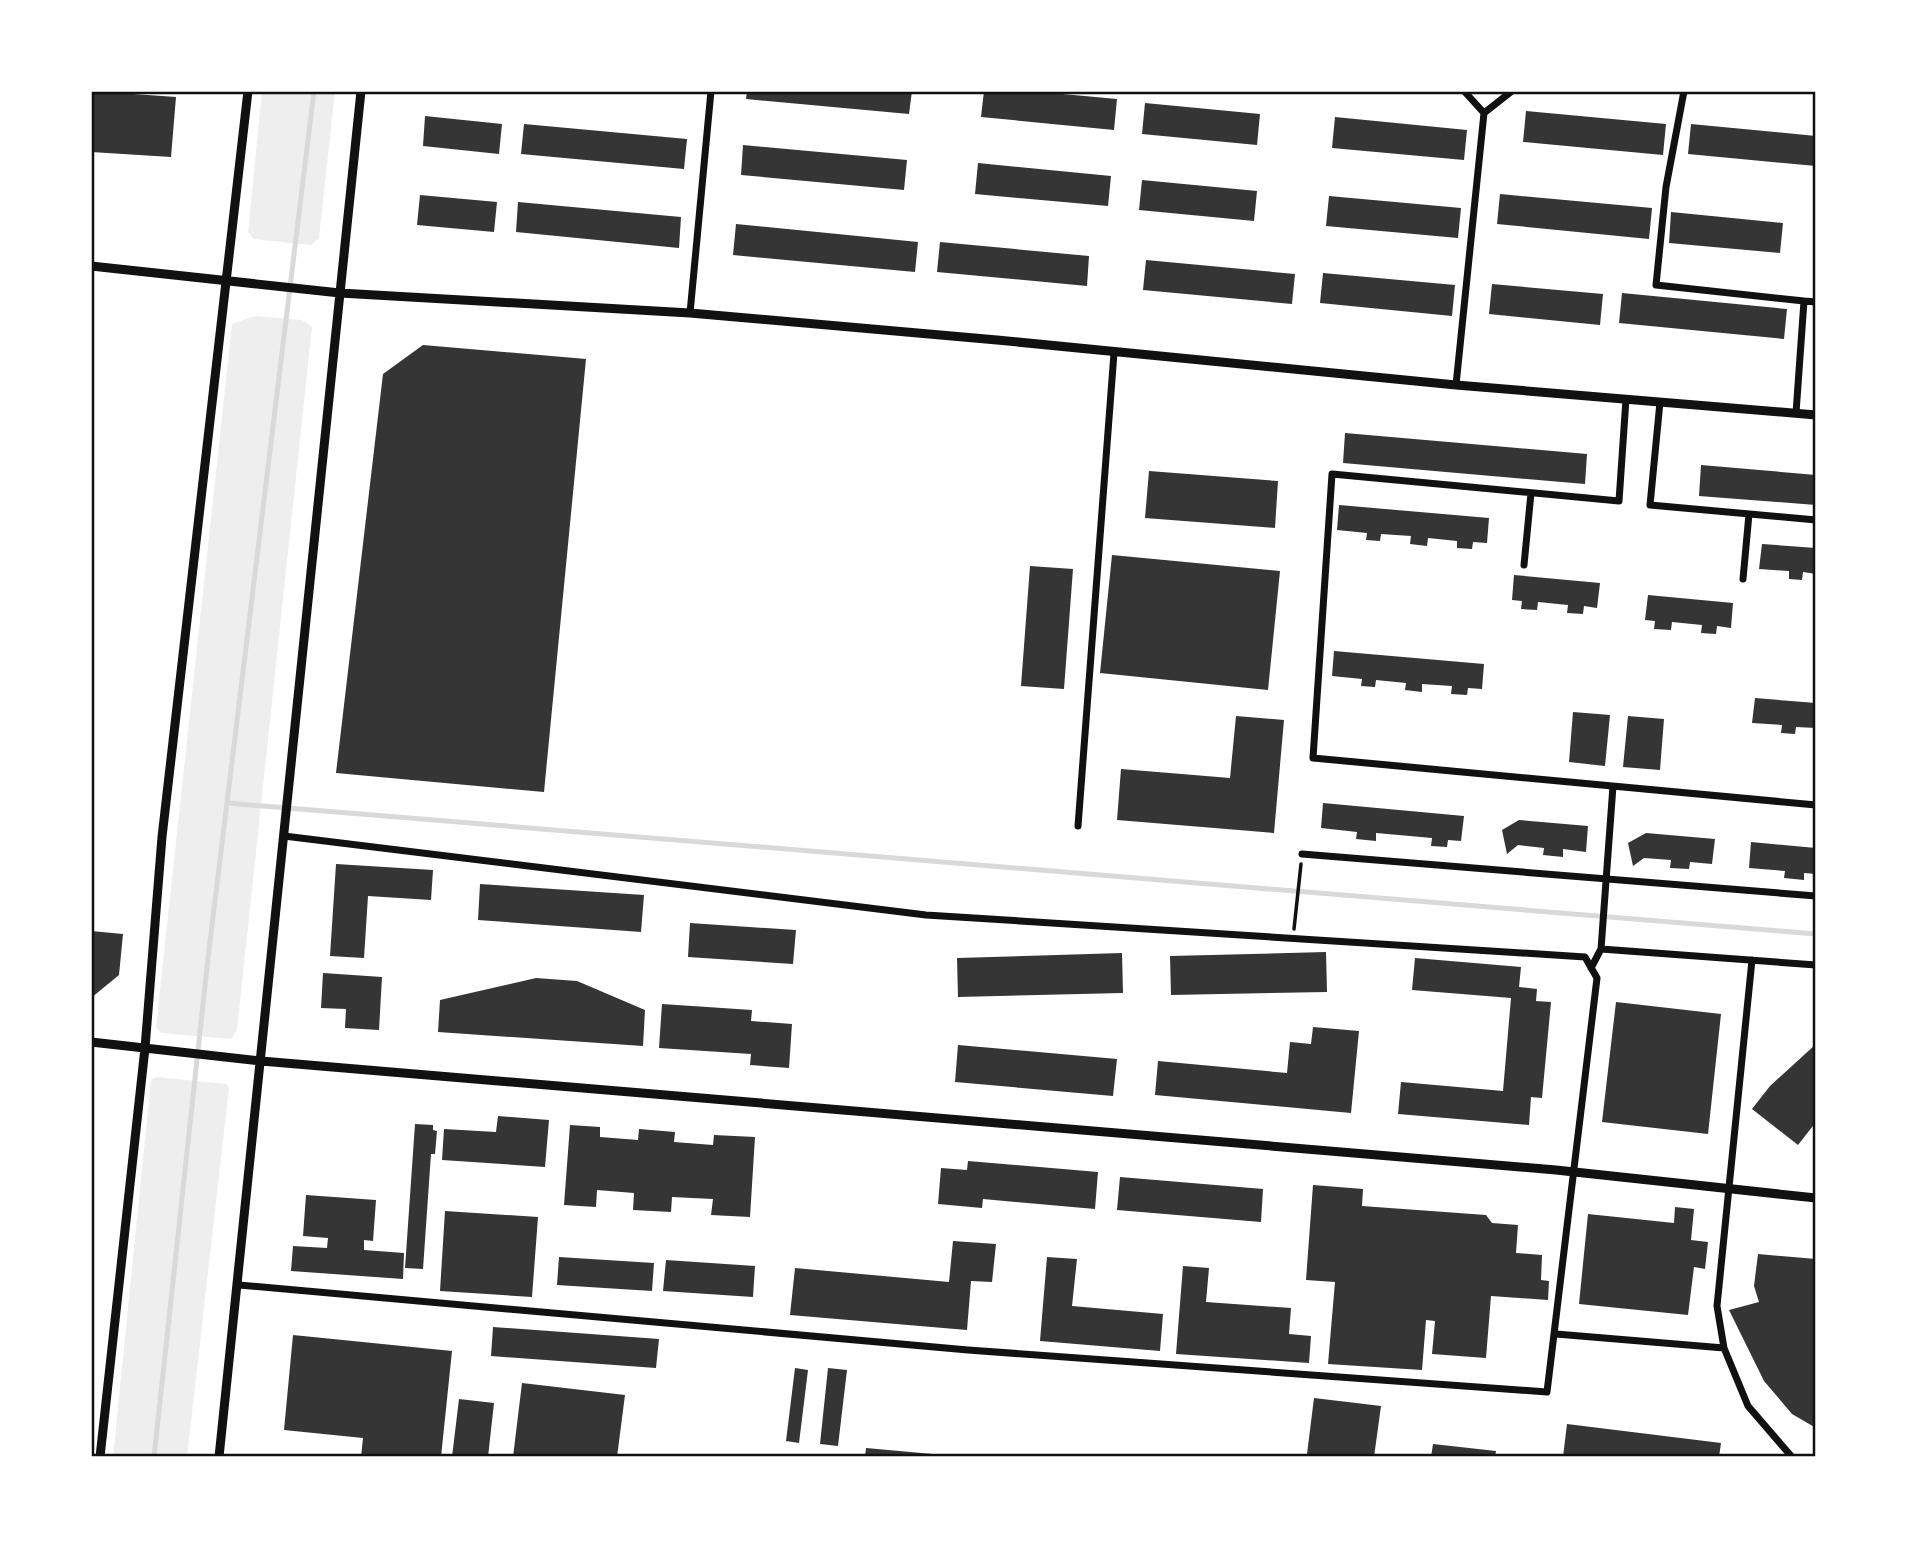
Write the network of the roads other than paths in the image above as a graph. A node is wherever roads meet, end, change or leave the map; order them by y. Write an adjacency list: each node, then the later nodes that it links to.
1 (248, 91): 9 (street)
2 (361, 91): 10 (street)
3 (711, 91): 13 (street)
4 (1464, 91): 7 (street)
5 (1512, 91): 7 (street)
6 (1684, 91): 11 (street)
7 (1484, 113): 15 (street)
8 (91, 266): 9 (street)
9 (228, 280): 10 (street); 37 (street)
10 (340, 293): 13 (street); 28 (street)
11 (1804, 301): 12 (street); 18 (street)
12 (1816, 302)
13 (690, 313): 14 (street)
14 (1114, 353): 15 (street); 27 (street)
15 (1456, 385): 16 (street)
16 (1626, 399): 17 (street); 20 (street)
17 (1660, 402): 18 (street); 21 (street)
18 (1796, 413): 19 (street)
19 (1816, 415)
20 (1531, 493): 23 (street); 25 (street)
21 (1749, 514): 22 (street); 24 (street)
22 (1816, 520)
23 (1524, 565)
24 (1743, 579)
25 (1613, 786): 26 (street); 30 (street)
26 (1816, 805)
27 (1078, 826)
28 (284, 836): 35 (street); 38 (street)
29 (1302, 854): 30 (street)
30 (1606, 877): 31 (street); 32 (street)
31 (1816, 896)
32 (1601, 949): 33 (street); 35 (street)
33 (1752, 960): 34 (street); 40 (street)
34 (1816, 965)
35 (1591, 968): 39 (street)
36 (91, 1042): 37 (street)
37 (145, 1048): 38 (street); 45 (street)
38 (261, 1061): 39 (street); 42 (street)
39 (1573, 1172): 40 (street); 43 (street)
40 (1730, 1189): 41 (street); 44 (street)
41 (1816, 1198)
42 (239, 1285): 43 (street); 46 (street)
43 (1556, 1334): 44 (street)
44 (1724, 1348): 47 (street)
45 (100, 1457)
46 (219, 1457)
47 (1792, 1457)

